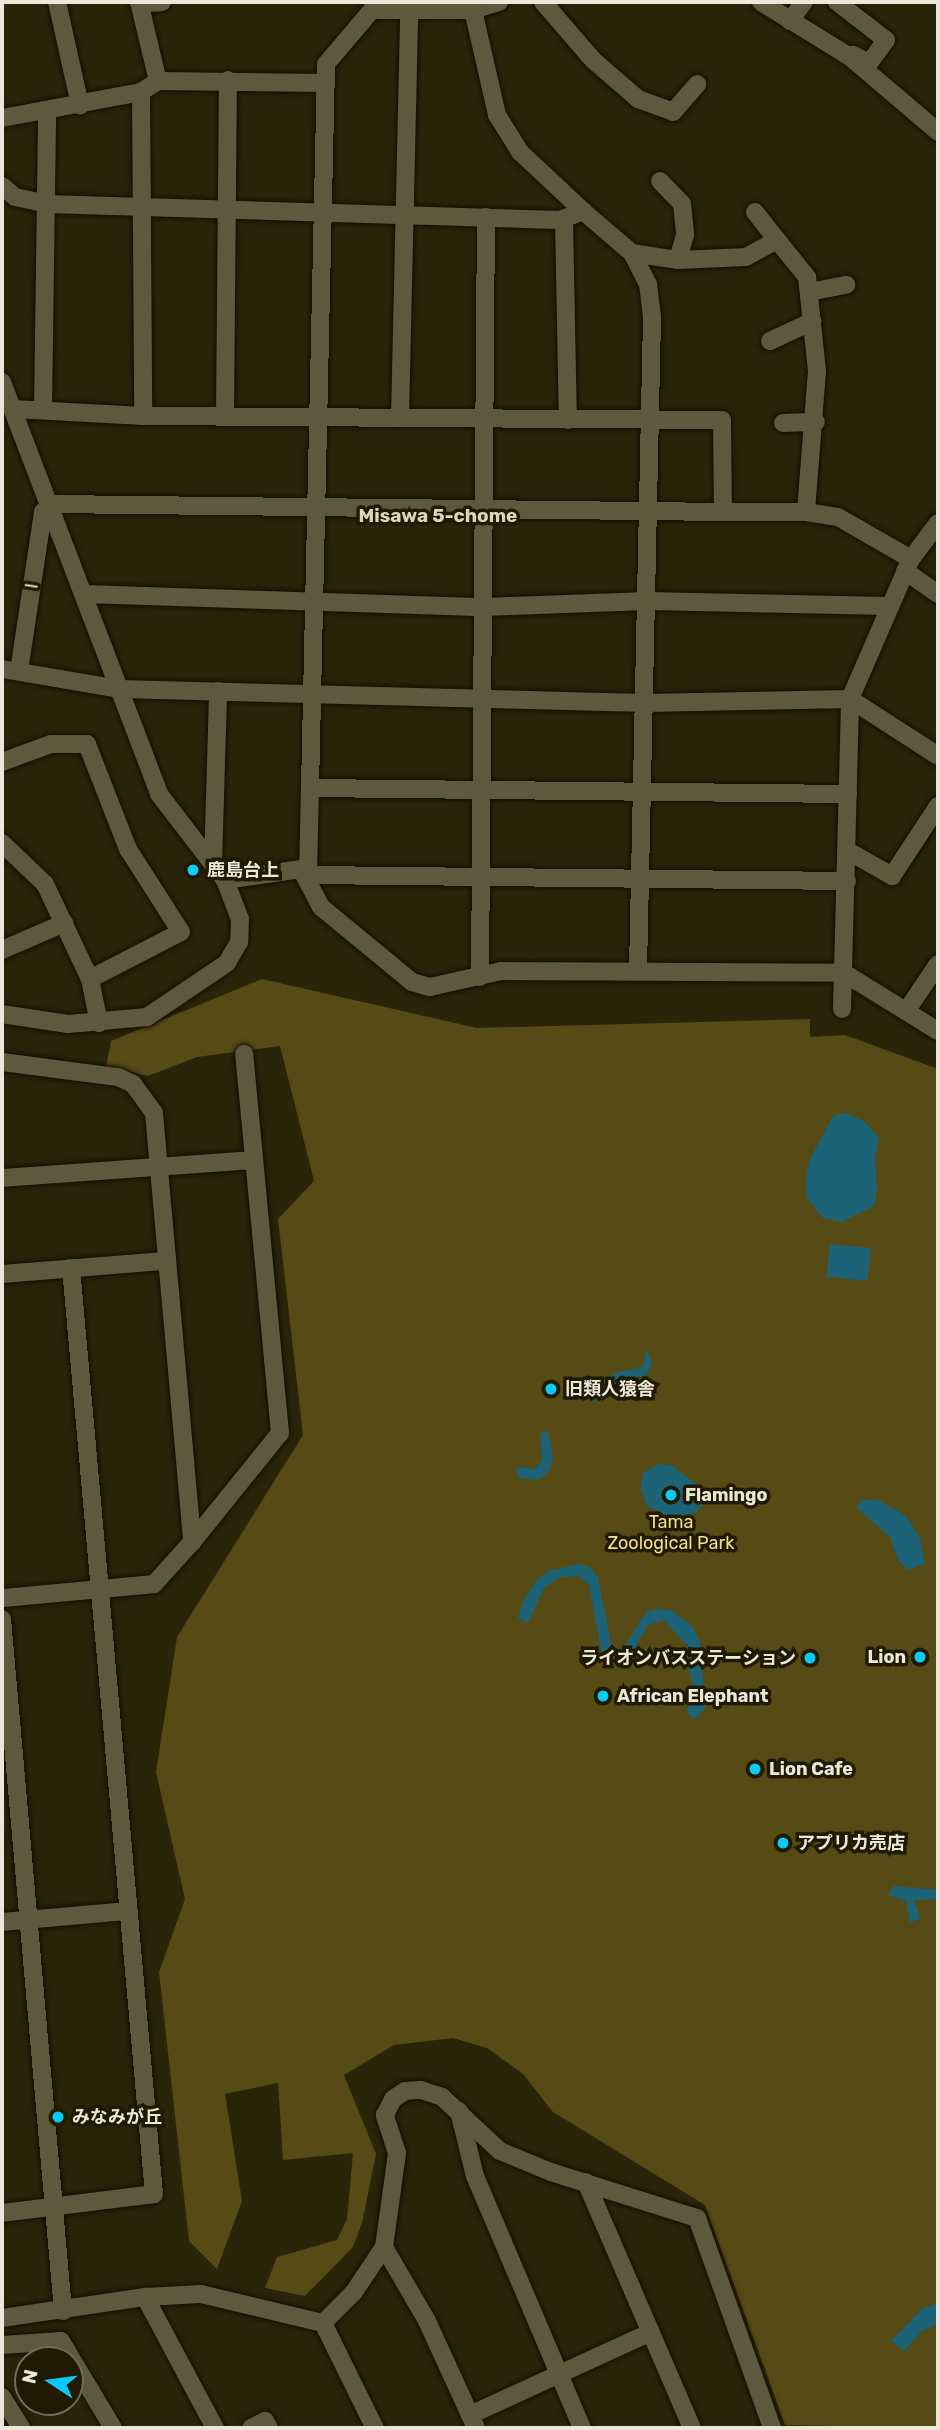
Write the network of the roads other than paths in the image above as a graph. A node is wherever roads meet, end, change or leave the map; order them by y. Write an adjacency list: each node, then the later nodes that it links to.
1 (57, 2): 19 (street)
2 (139, 2): 3 (street); 15 (street)
3 (162, 2)
4 (499, 2): 10 (street)
5 (543, 2): 17 (street)
6 (761, 2): 12 (street)
7 (804, 2): 12 (street)
8 (837, 2): 13 (street)
9 (374, 6): 11 (street); 16 (street)
10 (472, 10): 11 (street); 29 (street)
11 (410, 12): 31 (street)
12 (790, 21): 13 (street)
13 (850, 57): 22 (street)
14 (228, 80): 15 (street); 16 (street); 27 (street)
15 (158, 81): 18 (street)
16 (323, 83): 28 (street)
17 (697, 84)
18 (141, 92): 19 (street); 26 (street)
19 (80, 105): 20 (street)
20 (47, 113): 21 (street); 25 (street)
21 (2, 118)
22 (938, 132)
23 (660, 181): 36 (street)
24 (2, 186): 25 (street)
25 (48, 204): 26 (street); 42 (street)
26 (142, 207): 27 (street); 44 (street)
27 (227, 209): 28 (street); 45 (street)
28 (323, 211): 31 (street); 46 (street)
29 (583, 211): 33 (street); 35 (street)
30 (755, 212): 34 (street)
31 (405, 214): 32 (street); 47 (street)
32 (486, 217): 33 (street); 48 (street)
33 (564, 219): 49 (street)
34 (777, 240): 36 (street); 38 (street)
35 (632, 253): 36 (street); 50 (street)
36 (678, 260)
37 (846, 285): 38 (street)
38 (809, 292): 39 (street)
39 (813, 321): 40 (street); 51 (street)
40 (770, 341)
41 (2, 382): 43 (street)
42 (43, 409): 43 (street); 44 (street)
43 (14, 410): 53 (street)
44 (143, 416): 45 (street)
45 (225, 416): 46 (street)
46 (319, 417): 47 (street); 54 (street)
47 (400, 418): 48 (street)
48 (485, 419): 49 (street); 55 (street)
49 (568, 420): 50 (street)
50 (652, 420): 56 (street); 57 (street)
51 (816, 422): 52 (street); 58 (street)
52 (783, 423)
53 (52, 504): 54 (street); 61 (street); 67 (street, I)
54 (317, 510): 55 (street); 64 (street)
55 (484, 511): 56 (street); 66 (street)
56 (649, 512): 57 (street); 63 (street)
57 (723, 512): 58 (street)
58 (806, 512): 60 (street)
59 (938, 523): 60 (street)
60 (908, 565): 62 (street); 65 (street)
61 (85, 594): 64 (street); 68 (street)
62 (938, 594)
63 (647, 601): 65 (street); 66 (street); 73 (street)
64 (315, 604): 66 (street); 70 (street)
65 (887, 606): 72 (street)
66 (483, 607): 71 (street)
67 (10, 670): 68 (street)
68 (120, 689): 69 (street); 83 (street)
69 (218, 691): 70 (street); 83 (street)
70 (313, 694): 71 (street); 76 (street)
71 (482, 698): 73 (street); 77 (street)
72 (850, 699): 73 (street); 74 (street); 79 (street)
73 (645, 702): 78 (street)
74 (938, 757)
75 (2, 762): 95 (street)
76 (310, 788): 77 (street); 84 (street)
77 (482, 790): 78 (street); 85 (street)
78 (643, 792): 79 (street); 86 (street)
79 (848, 794): 82 (street)
80 (938, 806): 82 (street)
81 (5, 851): 89 (street)
82 (848, 851): 88 (street)
83 (213, 864): 87 (street)
84 (308, 875): 85 (street); 87 (street); 94 (street)
85 (481, 877): 86 (street); 94 (street)
86 (641, 878): 88 (street); 92 (street)
87 (225, 880): 99 (street)
88 (847, 881): 93 (street)
89 (64, 923): 90 (street); 95 (street)
90 (2, 950)
91 (938, 964): 97 (street)
92 (638, 970): 93 (street); 94 (street)
93 (844, 972): 96 (street); 97 (street)
94 (480, 977)
95 (90, 979): 99 (street)
96 (842, 1009)
97 (906, 1010): 100 (street)
98 (2, 1014): 99 (street)
99 (99, 1023)
100 (938, 1031)
101 (244, 1054): 103 (street)
102 (2, 1062): 104 (street)
103 (252, 1160): 104 (street); 109 (street)
104 (159, 1164): 105 (street); 106 (street)
105 (2, 1178)
106 (165, 1261): 107 (street); 109 (street)
107 (71, 1268): 108 (street); 110 (street)
108 (2, 1274)
109 (192, 1542): 110 (street)
110 (102, 1589): 111 (street); 113 (street)
111 (2, 1598)
112 (2, 1619): 114 (street)
113 (129, 1911): 114 (street); 118 (street)
114 (28, 1920): 115 (street); 118 (street)
115 (2, 1922)
116 (459, 2111): 117 (street); 120 (street); 127 (street)
117 (586, 2182): 125 (street); 138 (street)
118 (54, 2207): 119 (street); 122 (street)
119 (2, 2213)
120 (384, 2247): 124 (street); 129 (street)
121 (145, 2297): 122 (street); 124 (street); 132 (street)
122 (63, 2311): 123 (street)
123 (2, 2318)
124 (323, 2323): 135 (street)
125 (651, 2332): 127 (street); 137 (street)
126 (2, 2345): 131 (street)
127 (558, 2375): 129 (street); 136 (street)
128 (2, 2397): 130 (street)
129 (473, 2422)
130 (21, 2428)
131 (113, 2428)
132 (215, 2428)
133 (251, 2428): 134 (street)
134 (269, 2428)
135 (375, 2428)
136 (582, 2428)
137 (692, 2428)
138 (772, 2428)

